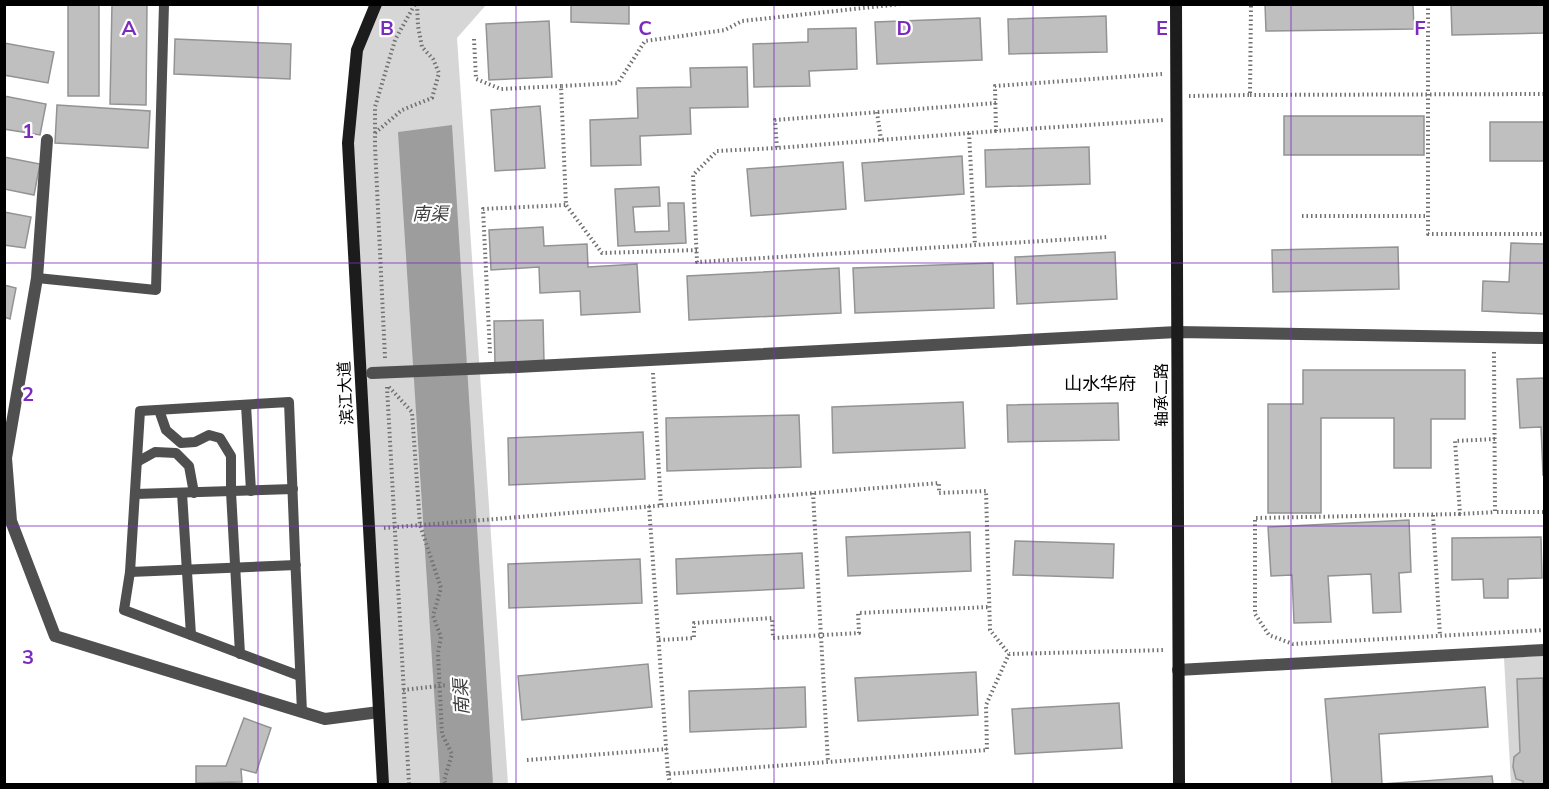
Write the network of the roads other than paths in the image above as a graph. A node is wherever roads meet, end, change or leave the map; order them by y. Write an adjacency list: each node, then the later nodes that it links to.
1 (164, 4): 5 (lane)
2 (1176, 4): 6 (street, 轴承二路)
3 (371, 6): 8 (street, 滨江大道)
4 (47, 140): 5 (street)
5 (37, 278): 27 (street)
6 (1177, 332): 7 (street); 8 (street, bridge); 25 (street, 轴承二路)
7 (1545, 338)
8 (366, 374): 28 (street, 滨江大道)
9 (246, 405): 10 (lane); 12 (lane); 13 (lane)
10 (159, 410): 11 (lane); 14 (lane)
11 (137, 462): 16 (lane); 17 (lane)
12 (292, 489): 13 (lane); 18 (lane)
13 (251, 491): 14 (lane)
14 (231, 492): 16 (lane); 19 (lane)
15 (182, 493): 16 (lane); 17 (lane); 20 (lane)
16 (194, 493)
17 (135, 494): 21 (lane)
18 (296, 566): 19 (lane); 26 (lane)
19 (235, 568): 20 (lane); 24 (lane)
20 (187, 570): 21 (lane); 22 (lane)
21 (130, 572): 22 (lane)
22 (191, 635): 24 (lane)
23 (1545, 650): 25 (street)
24 (240, 654): 26 (lane)
25 (1178, 670): 30 (street, 轴承二路)
26 (300, 676): 27 (lane)
27 (302, 712): 28 (street)
28 (379, 712): 29 (street, 滨江大道)
29 (383, 784)
30 (1179, 784)

